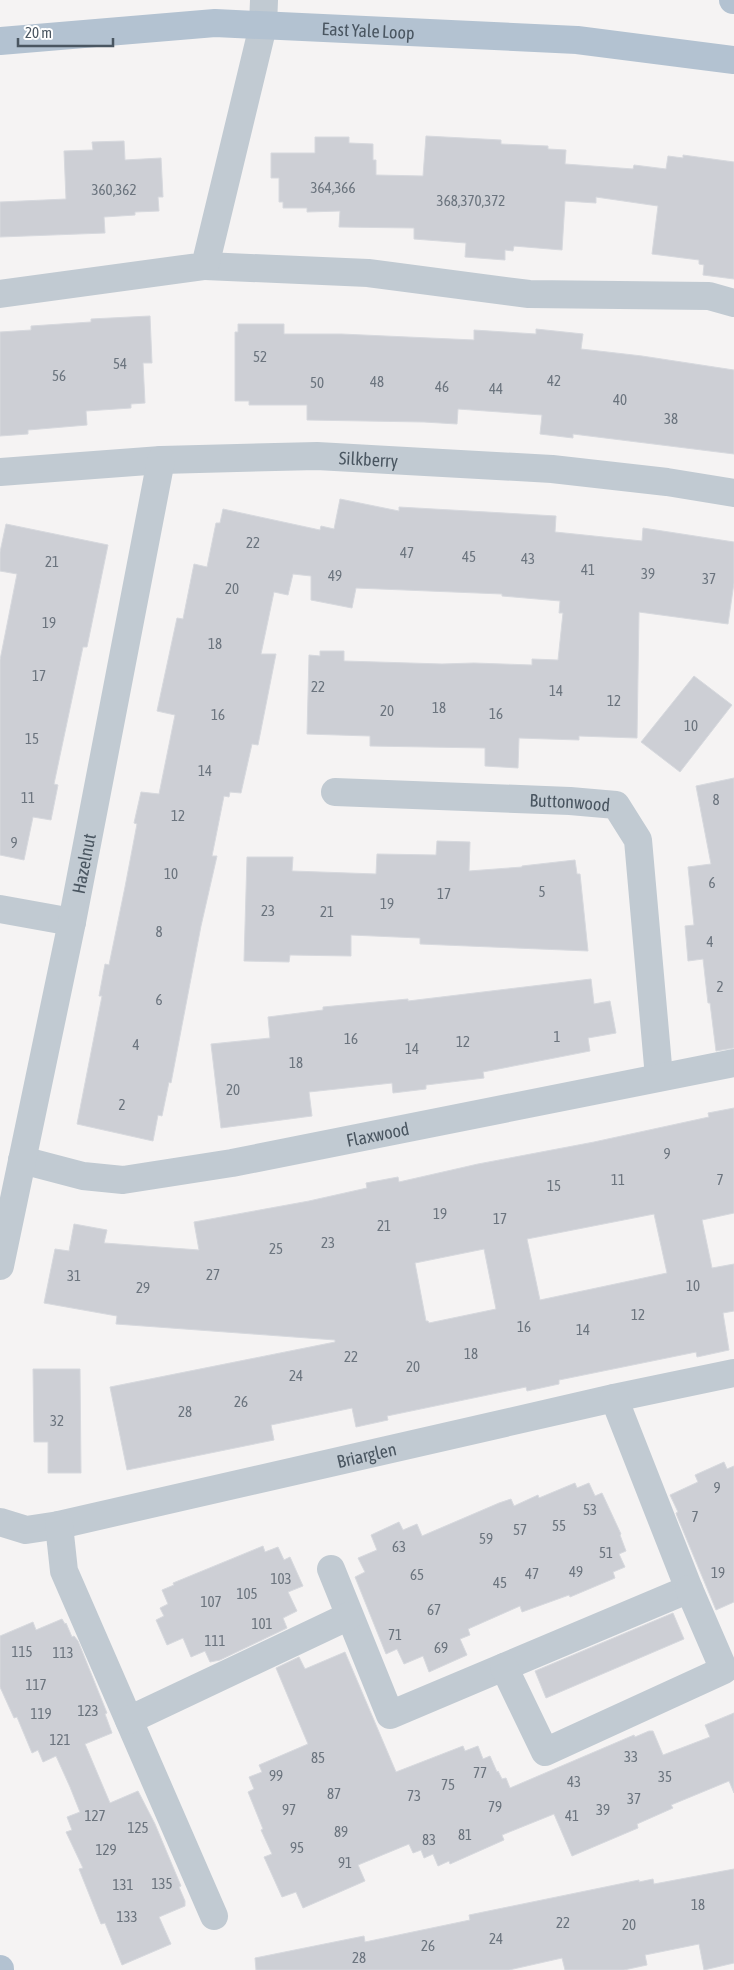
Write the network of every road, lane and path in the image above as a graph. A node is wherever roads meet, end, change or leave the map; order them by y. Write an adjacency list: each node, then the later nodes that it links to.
1 (264, 13): 2 (main road, East Yale Loop); 3 (main road, East Yale Loop); 4 (street)
2 (0, 41)
3 (734, 60)
4 (205, 266): 5 (street); 6 (street)
5 (0, 294)
6 (734, 303)
7 (161, 460): 8 (street, Silkberry); 9 (street, Silkberry); 12 (street, Hazelnut)
8 (0, 472)
9 (734, 493)
10 (335, 792): 14 (street, Buttonwood)
11 (0, 909): 12 (street)
12 (72, 922): 15 (street, Hazelnut)
13 (734, 1063): 14 (street, Flaxwood)
14 (659, 1077): 15 (street, Flaxwood)
15 (22, 1160): 16 (street, Hazelnut)
16 (0, 1266)
17 (734, 1373): 18 (street, Briarglen)
18 (614, 1398): 20 (street, Briarglen); 22 (street)
19 (0, 1522): 20 (street, Briarglen)
20 (59, 1525): 25 (street)
21 (331, 1569): 23 (street)
22 (689, 1589): 24 (street); 24 (street)
23 (350, 1616): 24 (street); 25 (street)
24 (504, 1667)
25 (129, 1720): 26 (street)
26 (214, 1916)

